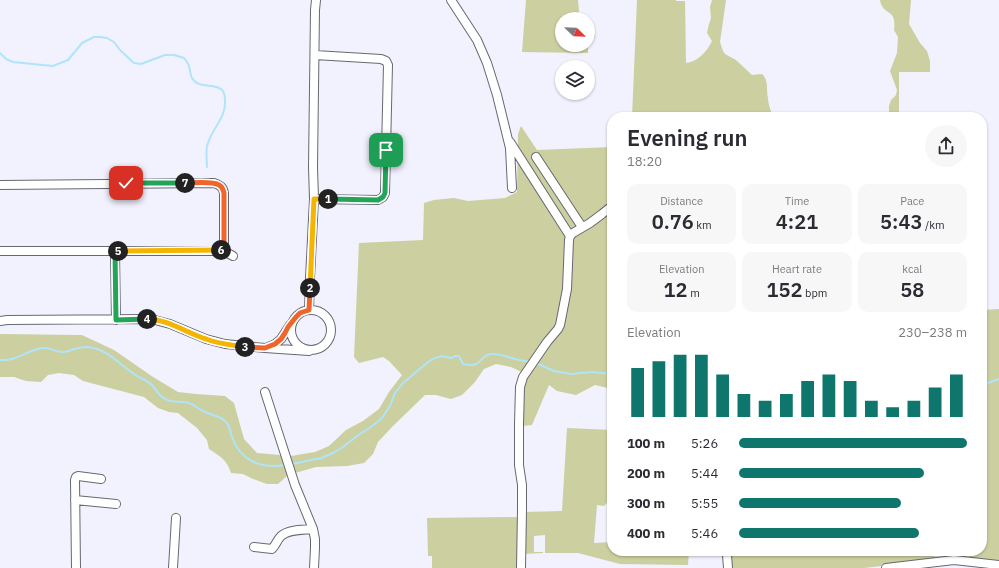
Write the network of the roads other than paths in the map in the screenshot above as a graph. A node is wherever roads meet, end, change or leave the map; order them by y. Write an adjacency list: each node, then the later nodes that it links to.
1 (316, 0): 3 (street)
2 (451, 0): 4 (street)
3 (315, 55): 8 (street); 8 (street)
4 (508, 138): 7 (street); 11 (street)
5 (536, 157): 10 (street)
6 (0, 185): 12 (street)
7 (512, 188)
8 (314, 199): 16 (street)
9 (607, 210): 10 (street)
10 (582, 228): 11 (street)
11 (570, 236): 34 (street)
12 (222, 250): 14 (street); 15 (street)
13 (0, 251): 14 (street)
14 (115, 251): 17 (street)
15 (233, 256)
16 (309, 310): 19 (street); 21 (street)
17 (116, 320): 18 (street); 20 (street)
18 (0, 321)
19 (292, 322): 20 (street); 21 (street)
20 (265, 348): 21 (street)
21 (309, 351)
22 (265, 392): 27 (street)
23 (101, 480): 24 (street)
24 (75, 500): 25 (street); 31 (street)
25 (116, 504)
26 (176, 518): 32 (street)
27 (313, 529): 28 (street); 33 (street)
28 (254, 548)
29 (727, 556): 35 (street)
30 (999, 565): 36 (street)
31 (76, 568)
32 (173, 568)
33 (314, 568)
34 (521, 568)
35 (728, 568)
36 (886, 568)

